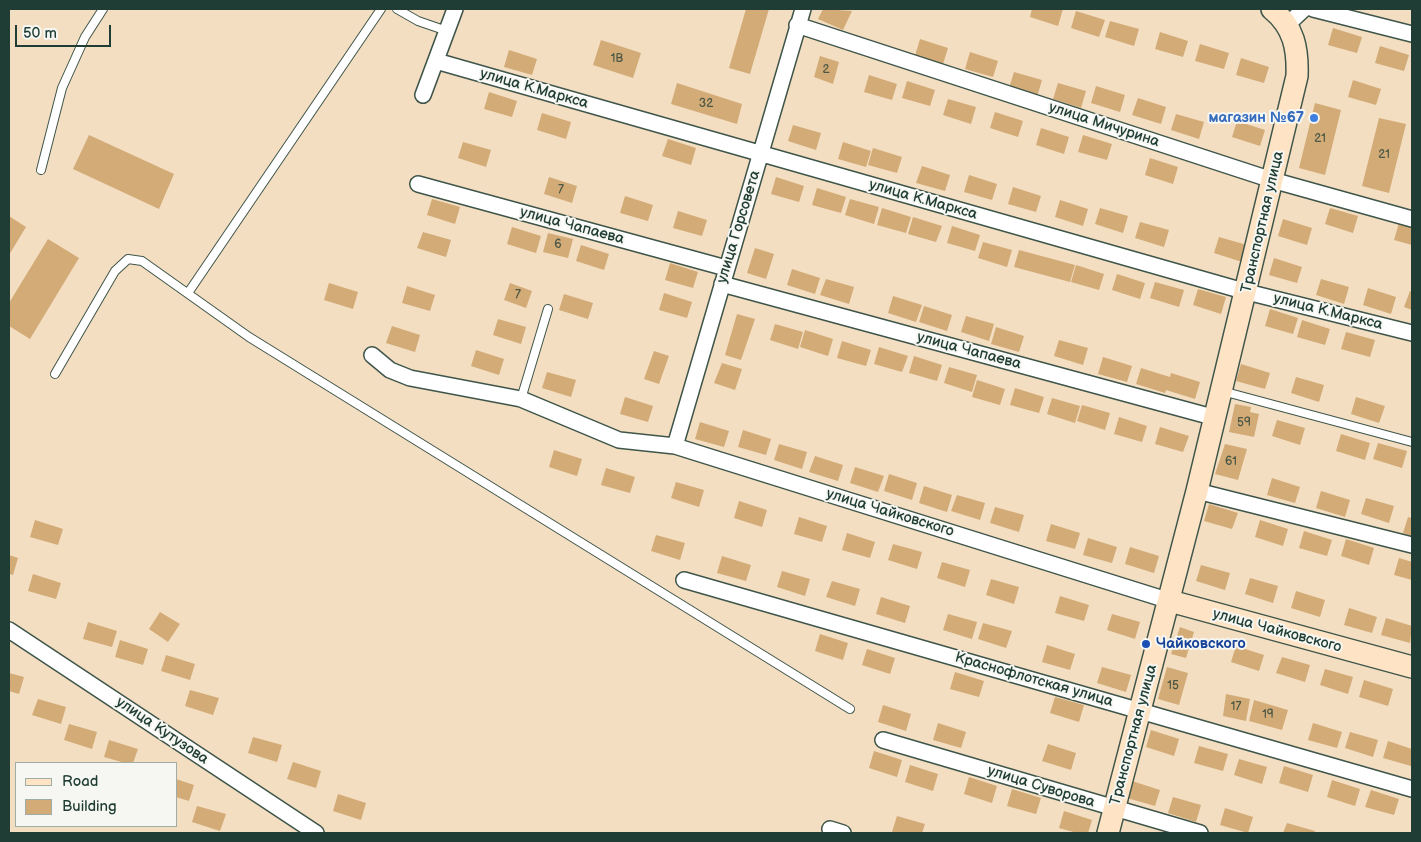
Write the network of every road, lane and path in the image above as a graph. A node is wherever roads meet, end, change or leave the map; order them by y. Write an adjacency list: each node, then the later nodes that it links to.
1 (103, 9): 16 (lane)
2 (381, 9): 23 (lane)
3 (396, 9): 11 (lane)
4 (455, 9): 11 (street)
5 (803, 9): 10 (street, улица Горсовета)
6 (1272, 9): 9 (street)
7 (1304, 9): 9 (street)
8 (1313, 9): 12 (street)
9 (1288, 24): 17 (street, Транспортная улица)
10 (797, 25): 15 (street, улица Горсовета); 17 (street, улица Мичурина)
11 (447, 31): 13 (street)
12 (1412, 34)
13 (436, 60): 14 (street); 15 (street, улица К.Маркса)
14 (423, 96)
15 (762, 154): 20 (street, улица Горсовета); 22 (street, улица К.Маркса)
16 (41, 170)
17 (1272, 180): 19 (street, улица Мичурина); 22 (street, Транспортная улица)
18 (418, 184): 20 (street, улица Чапаева)
19 (1412, 219)
20 (726, 268): 21 (street, улица Горсовета)
21 (722, 284): 30 (street, улица Чапаева); 32 (street, улица Горсовета)
22 (1247, 292): 25 (street, улица К.Маркса); 28 (street, Транспортная улица)
23 (188, 294): 27 (lane); 39 (lane)
24 (548, 309): 29 (lane)
25 (1412, 333)
26 (372, 355): 29 (street, улица Чайковского)
27 (55, 374)
28 (1222, 391): 30 (street, Транспортная улица); 31 (lane)
29 (521, 399): 32 (street, улица Чайковского)
30 (1216, 418): 33 (street, Транспортная улица)
31 (1412, 442)
32 (675, 446): 36 (street, улица Чайковского)
33 (1197, 491): 34 (street); 36 (street, Транспортная улица)
34 (1412, 544)
35 (684, 580): 40 (street, Краснофлотская улица)
36 (1170, 601): 38 (street, улица Чайковского); 40 (street, Транспортная улица)
37 (9, 630): 44 (street, улица Кутузова)
38 (1412, 668)
39 (850, 709)
40 (1140, 711): 42 (street, Краснофлотская улица); 43 (street, Транспортная улица)
41 (883, 740): 43 (street, улица Суворова)
42 (1412, 789)
43 (1114, 809): 45 (street, Транспортная улица); 46 (street, улица Суворова)
44 (316, 833)
45 (1108, 833)
46 (1200, 833)

